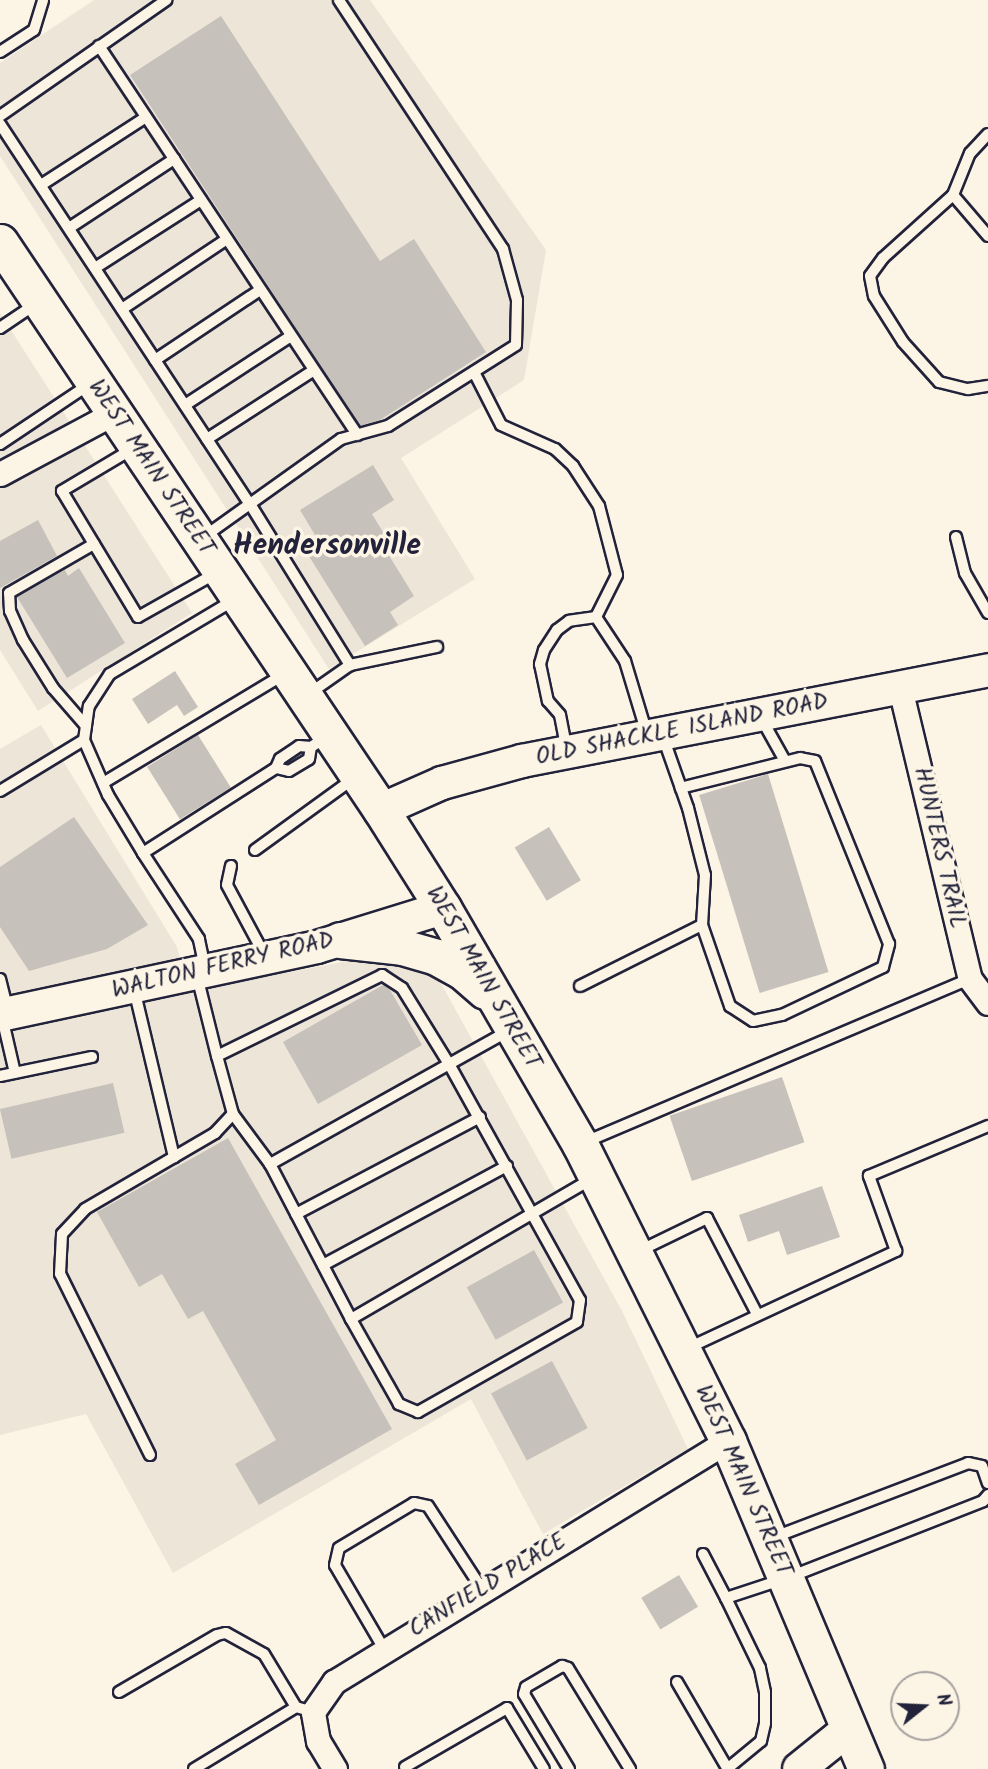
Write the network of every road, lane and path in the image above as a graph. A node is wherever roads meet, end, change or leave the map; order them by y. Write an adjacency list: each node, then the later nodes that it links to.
1 (44, 0): 5 (lane)
2 (166, 0): 4 (lane)
3 (339, 0): 26 (lane)
4 (99, 46): 6 (lane); 7 (lane)
5 (0, 52)
6 (0, 116)
7 (146, 117): 10 (lane); 11 (lane)
8 (0, 124): 11 (lane)
9 (988, 134): 12 (lane)
10 (174, 159): 13 (lane); 14 (lane)
11 (41, 185): 14 (lane)
12 (953, 195): 15 (lane); 28 (lane)
13 (201, 200): 16 (lane); 18 (lane)
14 (69, 228): 18 (lane)
15 (988, 236)
16 (227, 239): 19 (lane); 21 (lane)
17 (9, 262): 20 (main road, WEST MAIN STREET)
18 (95, 268): 21 (lane)
19 (260, 290): 23 (lane); 24 (lane)
20 (40, 302): 22 (lane); 27 (main road, WEST MAIN STREET)
21 (122, 309): 24 (lane)
22 (0, 328)
23 (291, 336): 25 (lane); 29 (lane)
24 (155, 360): 29 (lane)
25 (314, 370): 31 (lane); 32 (lane)
26 (474, 372): 31 (lane); 42 (lane)
27 (93, 381): 30 (main road, WEST MAIN STREET); 33 (lane)
28 (988, 386)
29 (185, 405): 32 (lane)
30 (114, 412): 34 (main road, WEST MAIN STREET); 35 (street)
31 (356, 435): 36 (lane)
32 (207, 439): 36 (lane)
33 (0, 444)
34 (137, 447): 38 (main road, WEST MAIN STREET); 39 (lane)
35 (0, 474)
36 (250, 504): 38 (lane); 44 (lane)
37 (956, 537): 41 (lane)
38 (200, 540): 40 (main road, WEST MAIN STREET)
39 (94, 544): 40 (lane); 49 (lane)
40 (229, 584): 46 (main road, WEST MAIN STREET); 49 (lane)
41 (988, 613)
42 (596, 617): 50 (lane); 53 (lane)
43 (437, 647): 44 (lane)
44 (350, 665): 46 (lane)
45 (988, 670): 47 (street, OLD SHACKLE ISLAND ROAD)
46 (297, 685): 52 (main road, WEST MAIN STREET); 56 (lane)
47 (901, 688): 48 (street, OLD SHACKLE ISLAND ROAD); 69 (street, HUNTERS TRAIL)
48 (759, 714): 50 (street, OLD SHACKLE ISLAND ROAD); 54 (lane)
49 (86, 726): 51 (lane)
50 (655, 736): 53 (street, OLD SHACKLE ISLAND ROAD); 57 (lane)
51 (84, 740): 56 (lane); 58 (lane)
52 (321, 741): 55 (main road, WEST MAIN STREET); 61 (lane)
53 (568, 752): 59 (street, OLD SHACKLE ISLAND ROAD)
54 (785, 761): 57 (lane); 64 (lane)
55 (358, 775): 59 (main road, WEST MAIN STREET); 60 (lane)
56 (103, 783): 61 (lane)
57 (681, 788): 64 (lane)
58 (0, 791)
59 (381, 810): 63 (main road, WEST MAIN STREET)
60 (255, 850)
61 (144, 853): 67 (lane)
62 (231, 866): 66 (lane)
63 (443, 908): 65 (street, WALTON FERRY ROAD); 74 (main road, WEST MAIN STREET)
64 (702, 925): 71 (lane)
65 (340, 940): 66 (street, WALTON FERRY ROAD); 74 (main road)
66 (266, 958): 67 (street, WALTON FERRY ROAD)
67 (201, 972): 70 (street, WALTON FERRY ROAD); 76 (lane)
68 (0, 979): 73 (lane)
69 (970, 979): 72 (street, HUNTERS TRAIL); 83 (lane)
70 (133, 986): 73 (street, WALTON FERRY ROAD); 84 (lane)
71 (580, 986)
72 (988, 1003)
73 (3, 1014): 78 (lane)
74 (505, 1015): 77 (lane); 83 (main road, WEST MAIN STREET)
75 (92, 1056): 78 (lane)
76 (217, 1056): 77 (lane); 80 (lane)
77 (449, 1064): 81 (lane); 85 (lane)
78 (15, 1073): 79 (lane)
79 (0, 1076)
80 (233, 1114): 84 (lane); 85 (lane)
81 (480, 1117): 86 (lane); 89 (lane)
82 (988, 1126): 92 (lane)
83 (580, 1144): 87 (main road, WEST MAIN STREET)
84 (174, 1157): 96 (lane)
85 (270, 1164): 89 (lane)
86 (507, 1166): 88 (lane); 91 (lane)
87 (596, 1177): 88 (lane); 90 (main road, WEST MAIN STREET)
88 (534, 1213): 93 (lane); 93 (lane)
89 (296, 1214): 91 (lane)
90 (634, 1254): 92 (lane); 94 (main road, WEST MAIN STREET)
91 (323, 1265): 93 (lane)
92 (757, 1314): 94 (lane)
93 (351, 1319)
94 (683, 1351): 95 (main road, WEST MAIN STREET)
95 (728, 1441): 99 (main road, WEST MAIN STREET); 102 (street, CANFIELD PLACE)
96 (150, 1455)
97 (988, 1483): 99 (lane)
98 (988, 1496): 101 (lane)
99 (769, 1539): 101 (main road, WEST MAIN STREET)
100 (704, 1554): 103 (lane)
101 (787, 1578): 103 (lane); 108 (main road, WEST MAIN STREET)
102 (482, 1589): 104 (street, CANFIELD PLACE); 104 (lane)
103 (726, 1598): 115 (lane)
104 (384, 1649): 107 (street, CANFIELD PLACE)
105 (677, 1682): 115 (lane)
106 (119, 1692): 107 (lane)
107 (304, 1709): 110 (lane); 111 (street)
108 (850, 1728): 116 (street); 117 (main road, WEST MAIN STREET)
109 (404, 1768): 112 (lane)
110 (194, 1769)
111 (335, 1769)
112 (544, 1769)
113 (569, 1769): 114 (lane)
114 (630, 1769)
115 (727, 1769)
116 (799, 1769)
117 (866, 1769)

